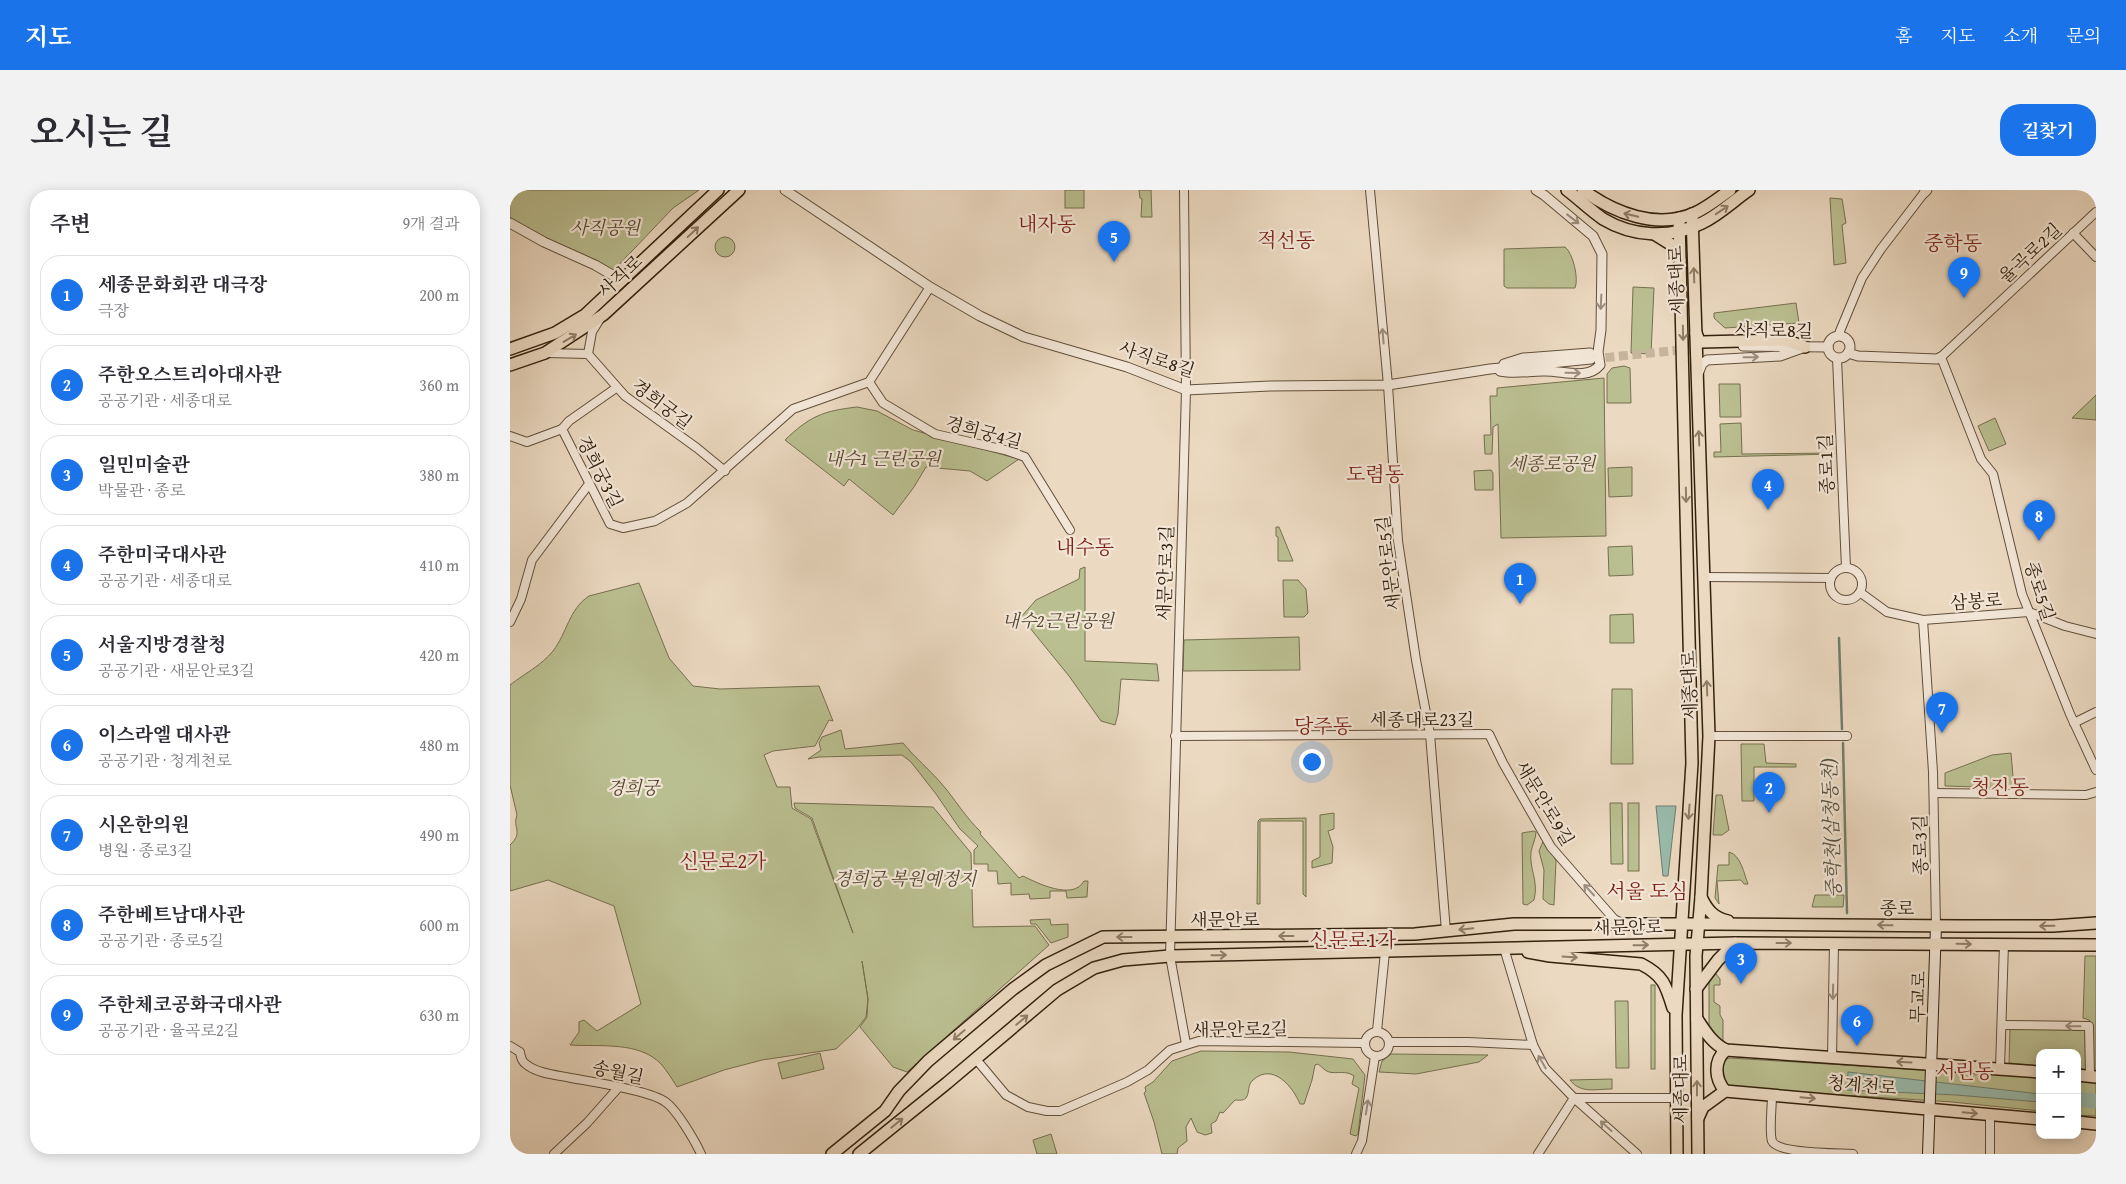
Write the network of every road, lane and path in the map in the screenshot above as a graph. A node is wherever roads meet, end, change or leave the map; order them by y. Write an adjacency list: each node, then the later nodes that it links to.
1 (718, 190): 22 (main road, 사직로)
2 (739, 190): 24 (main road, 사직로, one-way to 2)
3 (785, 190): 23 (street, 사직로8길)
4 (1184, 190): 43 (street, 새문안로3길)
5 (1370, 190): 41 (street, 새문안로5길, one-way to 5)
6 (1536, 190): 34 (street, one-way to 34)
7 (1567, 190): 19 (main road)
8 (1584, 190): 14 (main road, one-way to 8)
9 (1730, 190): 13 (main road)
10 (1749, 190): 16 (main road, one-way to 10)
11 (1925, 191): 26 (street)
12 (2096, 212): 18 (street, 율곡로2길)
13 (1692, 214): 14 (main road); 16 (main road, 세종대로)
14 (1680, 218): 17 (main road, 세종대로)
15 (510, 223): 22 (street)
16 (1692, 227): 17 (main road); 25 (main road, 세종대로, one-way to 16)
17 (1680, 231): 19 (main road); 21 (main road, 세종대로)
18 (2073, 233): 20 (street); 35 (street, 율곡로2길)
19 (1656, 235): 21 (main road)
20 (2096, 258)
21 (1681, 264): 70 (main road, 세종대로, one-way to 70)
22 (621, 280): 30 (main road, 사직로)
23 (930, 287): 40 (street); 43 (street, 사직로8길)
24 (603, 315): 32 (main road, 사직로, one-way to 24); 33 (street)
25 (1696, 333): 29 (main road); 39 (main road, 세종대로)
26 (1839, 336): 28 (street); 31 (street)
27 (1721, 346): 29 (street, 사직로8길)
28 (1828, 347): 29 (street, 사직로8길); 36 (street)
29 (1805, 348): 39 (street, one-way to 29)
30 (510, 349)
31 (1849, 351): 35 (street); 36 (street)
32 (545, 353): 33 (street); 37 (main road, 사직로)
33 (588, 354): 42 (street, 경희궁길)
34 (1595, 356): 38 (street, 사직로8길); 38 (street, one-way to 34)
35 (1941, 356): 53 (street, 종로5길)
36 (1838, 358): 49 (street, 종로1길)
37 (510, 365)
38 (1490, 369): 41 (street, 사직로8길)
39 (1697, 379): 50 (main road, 세종대로, one-way to 39)
40 (869, 382): 46 (street); 48 (street, 경희궁4길)
41 (1388, 385): 43 (street, 사직로8길); 59 (street, 새문안로5길)
42 (616, 388): 44 (street, 경희궁3길); 46 (street, 경희궁길)
43 (1186, 390): 61 (street, 새문안로3길)
44 (562, 429): 45 (street); 47 (street, 경희궁3길)
45 (510, 436)
46 (725, 471): 47 (street, 경희궁3길)
47 (589, 484): 55 (street)
48 (1070, 530)
49 (1846, 568): 51 (street); 52 (street)
50 (1703, 577): 51 (street); 62 (main road, 세종대로, one-way to 50)
51 (1831, 578): 52 (street)
52 (1861, 593): 54 (street, 삼봉로)
53 (2029, 612): 54 (street, 삼봉로); 56 (street, 삼봉로); 58 (street, 종로5길)
54 (1924, 620): 66 (street, 종로3길)
55 (510, 622)
56 (2096, 634)
57 (2096, 712): 58 (street)
58 (2074, 723): 64 (street, 종로5길)
59 (1430, 734): 60 (street, 세종대로23길); 61 (street, 세종대로23길); 74 (street, 새문안로5길)
60 (1489, 734): 69 (street, 새문안로9길, one-way to 60)
61 (1175, 736): 75 (street, 새문안로3길)
62 (1709, 736): 63 (street); 67 (main road, 세종대로)
63 (1847, 736)
64 (2096, 770)
65 (2096, 792): 66 (street, 종로3길)
66 (1934, 793): 73 (street, 종로3길)
67 (1701, 897): 71 (main road, 세종대로); 72 (main road)
68 (2096, 923): 73 (main road, 종로, one-way to 73)
69 (1623, 924): 70 (main road, 새문안로); 74 (main road, 새문안로, one-way to 74)
70 (1681, 924): 71 (main road, 새문안로); 80 (main road, 세종대로)
71 (1698, 924): 72 (main road, 종로); 76 (main road, 세종대로)
72 (1740, 924): 73 (main road, 종로, one-way to 72)
73 (1936, 926): 79 (main road, 무교로)
74 (1446, 931): 75 (main road, 새문안로, one-way to 75)
75 (1170, 936): 85 (street, 새문안로3길); 117 (main road, 새문안로, one-way to 117)
76 (1696, 943): 77 (main road, 종로); 80 (main road, 새문안로); 86 (main road, 세종대로)
77 (1735, 943): 78 (main road, 종로, one-way to 78); 86 (main road)
78 (1834, 943): 79 (main road, 종로); 99 (street, one-way to 99)
79 (1936, 943): 81 (main road, 종로, one-way to 81); 100 (main road, 무교로)
80 (1680, 944): 83 (main road, 새문안로, one-way to 80); 87 (main road, 세종대로)
81 (2004, 944): 82 (main road, 종로); 89 (street)
82 (2096, 945)
83 (1504, 948): 84 (main road, 새문안로); 87 (main road, one-way to 87); 94 (street)
84 (1385, 952): 85 (main road, 새문안로, one-way to 84); 90 (street)
85 (1170, 956): 93 (street); 98 (main road, 새문안로, one-way to 85)
86 (1696, 989): 87 (main road); 88 (main road, 세종대로)
87 (1676, 1015): 108 (main road, 세종대로)
88 (1697, 1018): 96 (main road); 112 (main road, 세종대로, one-way to 88)
89 (2002, 1025): 101 (street); 103 (street, one-way to 89)
90 (1377, 1032): 91 (street); 92 (street)
91 (1389, 1042): 94 (street); 97 (street)
92 (1364, 1043): 93 (street, 새문안로2길); 97 (street)
93 (1186, 1044): 98 (street, 새문안로2길)
94 (1533, 1045): 107 (street, one-way to 94)
95 (510, 1046): 104 (street, 송월길)
96 (1726, 1050): 99 (main road, 청계천로); 105 (main road)
97 (1375, 1056): 119 (street, one-way to 97)
98 (975, 1058): 118 (main road, 새문안로, one-way to 98)
99 (1832, 1058): 100 (main road, 청계천로, one-way to 99)
100 (1932, 1066): 101 (main road, 청계천로); 109 (main road, 무교로)
101 (2000, 1068): 102 (main road, 청계천로)
102 (2036, 1072)
103 (2093, 1077)
104 (618, 1088): 115 (street); 116 (street, 송월길)
105 (1725, 1091): 106 (main road, 청계천로); 112 (main road)
106 (1772, 1095): 109 (main road, 청계천로, one-way to 109); 124 (street)
107 (1574, 1098): 108 (street, 세종대로); 120 (street); 121 (street, one-way to 107)
108 (1676, 1098): 122 (main road, 세종대로)
109 (1930, 1105): 110 (main road, 청계천로, one-way to 110); 125 (main road)
110 (1990, 1115): 111 (main road, 청계천로); 126 (street)
111 (2036, 1119)
112 (1697, 1122): 123 (main road, 세종대로)
113 (2081, 1122): 114 (main road)
114 (2096, 1124)
115 (554, 1154)
116 (702, 1154)
117 (832, 1154)
118 (859, 1154)
119 (1356, 1154)
120 (1538, 1154)
121 (1637, 1154)
122 (1677, 1154)
123 (1698, 1154)
124 (1853, 1154)
125 (1928, 1154)
126 (1990, 1154)

